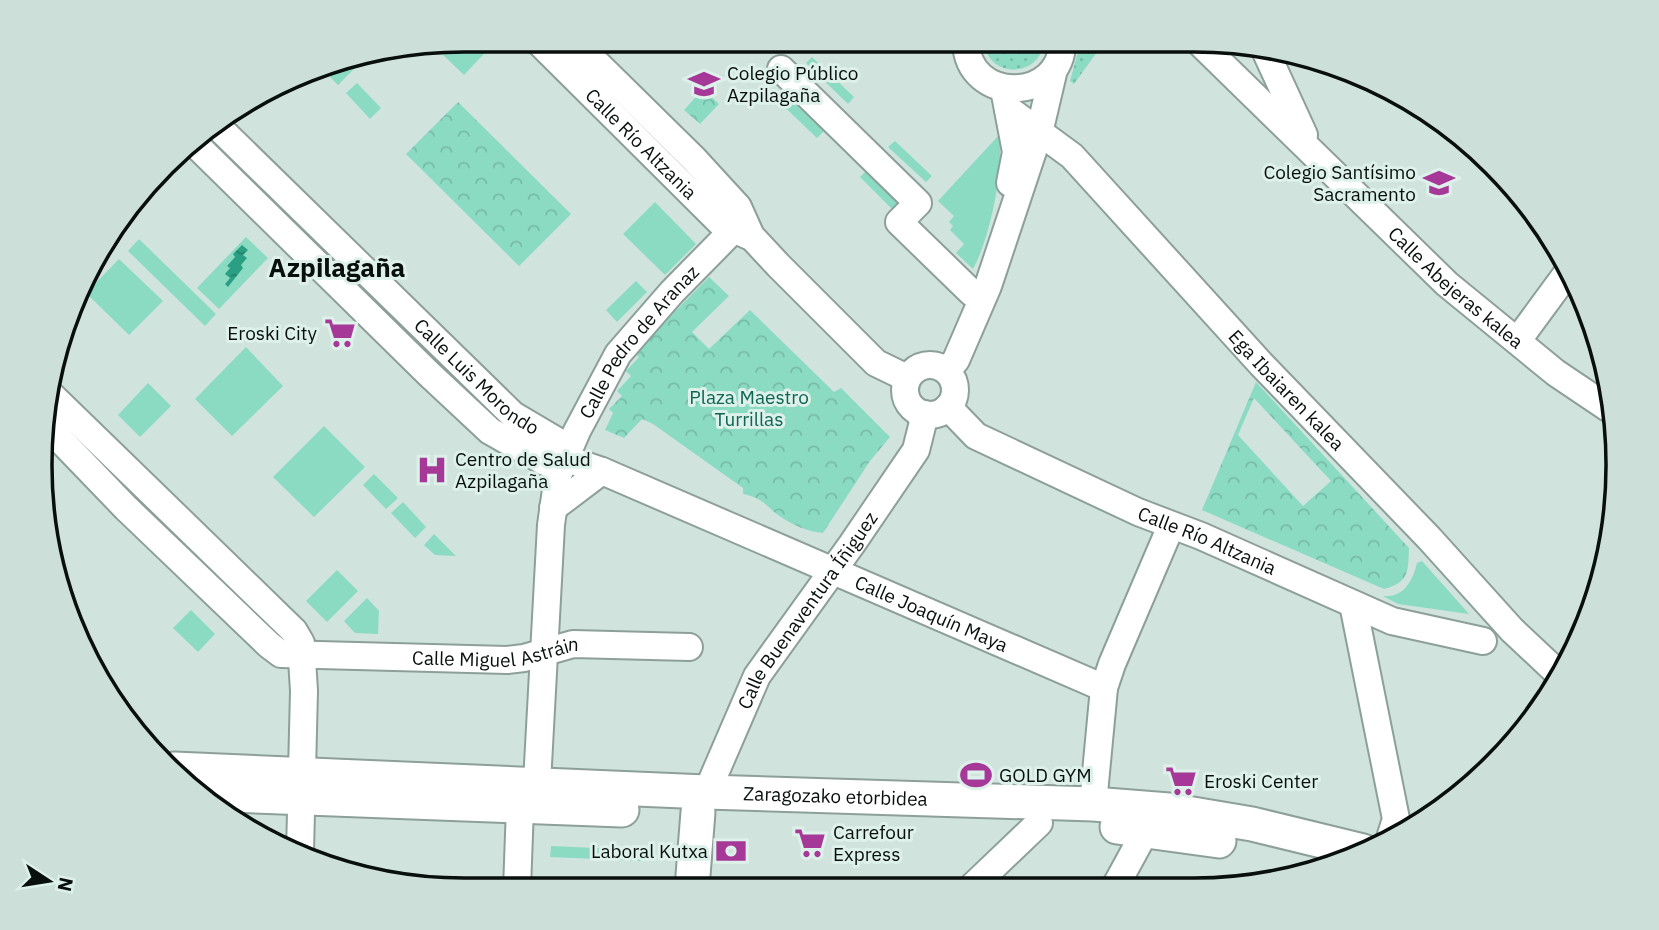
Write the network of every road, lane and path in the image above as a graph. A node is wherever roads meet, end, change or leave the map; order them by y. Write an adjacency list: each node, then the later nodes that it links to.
1 (549, 52): 19 (street, Calle Río Altzania)
2 (585, 52): 19 (street, Calle Río Altzania)
3 (966, 52): 11 (street, Ega Ibaiaren kalea)
4 (1059, 52): 11 (street)
5 (1060, 52): 13 (street)
6 (1210, 53): 10 (street, Calle Abejeras kalea)
7 (1223, 53): 10 (street, Calle Abejeras kalea)
8 (1270, 59): 15 (street, Calle Abejeras kalea)
9 (781, 69): 23 (street)
10 (1248, 88): 15 (street, Calle Abejeras kalea)
11 (1006, 99): 13 (street, Ega Ibaiaren kalea); 20 (street)
12 (223, 132): 16 (street, Calle Luis Morondo)
13 (1039, 133): 20 (street); 40 (street, Ega Ibaiaren kalea)
14 (200, 149): 18 (street, Calle Luis Morondo)
15 (1314, 156): 24 (street, Calle Abejeras kalea)
16 (302, 209): 17 (street, Calle Luis Morondo); 18 (street)
17 (322, 228): 21 (street); 30 (street, Calle Luis Morondo)
18 (282, 230): 21 (street, Calle Luis Morondo)
19 (743, 233): 26 (street, Calle Río Altzania); 30 (street, Calle Pedro de Aranaz)
20 (1001, 240): 25 (street)
21 (303, 249): 30 (street, Calle Luis Morondo)
22 (1562, 280): 24 (street)
23 (972, 293)
24 (1518, 340): 27 (street, Calle Abejeras kalea)
25 (947, 371): 26 (street); 28 (street)
26 (907, 378): 28 (street)
27 (1602, 404)
28 (937, 411): 33 (street, Calle Río Altzania); 34 (street, Calle Buenaventura Íñiguez)
29 (56, 415): 39 (street)
30 (565, 458): 31 (street, Calle Joaquín Maya); 32 (street, Calle Pedro de Aranaz)
31 (602, 471): 32 (street); 34 (street, Calle Joaquín Maya)
32 (553, 508): 38 (street, Calle Pedro de Aranaz)
33 (1171, 526): 35 (street, Calle Río Altzania); 41 (street)
34 (833, 571): 41 (street, Calle Joaquín Maya); 46 (street, Calle Buenaventura Íñiguez)
35 (1353, 604): 36 (street, Calle Río Altzania); 48 (street)
36 (1483, 641)
37 (689, 647): 38 (street, Calle Miguel Astráin)
38 (545, 651): 39 (street, Calle Miguel Astráin); 45 (street, Calle Pedro de Aranaz)
39 (303, 654): 43 (street)
40 (1553, 668)
41 (1104, 688): 47 (street)
42 (188, 771): 43 (main road, Zaragozako etorbidea)
43 (302, 786): 44 (main road, Zaragozako etorbidea); 45 (main road, Zaragozako etorbidea); 51 (street)
44 (216, 793)
45 (529, 795): 46 (main road, Zaragozako etorbidea); 54 (street, Calle Pedro de Aranaz)
46 (702, 802): 47 (main road, Zaragozako etorbidea); 49 (main road, Zaragozako etorbidea); 55 (main road)
47 (1093, 804): 52 (main road, Zaragozako etorbidea)
48 (1400, 822)
49 (1039, 823): 50 (main road, Zaragozako etorbidea); 56 (street)
50 (1146, 830): 53 (main road, Zaragozako etorbidea); 57 (street)
51 (300, 843)
52 (1348, 847)
53 (1313, 860)
54 (518, 878)
55 (693, 878)
56 (981, 878)
57 (1120, 878)

